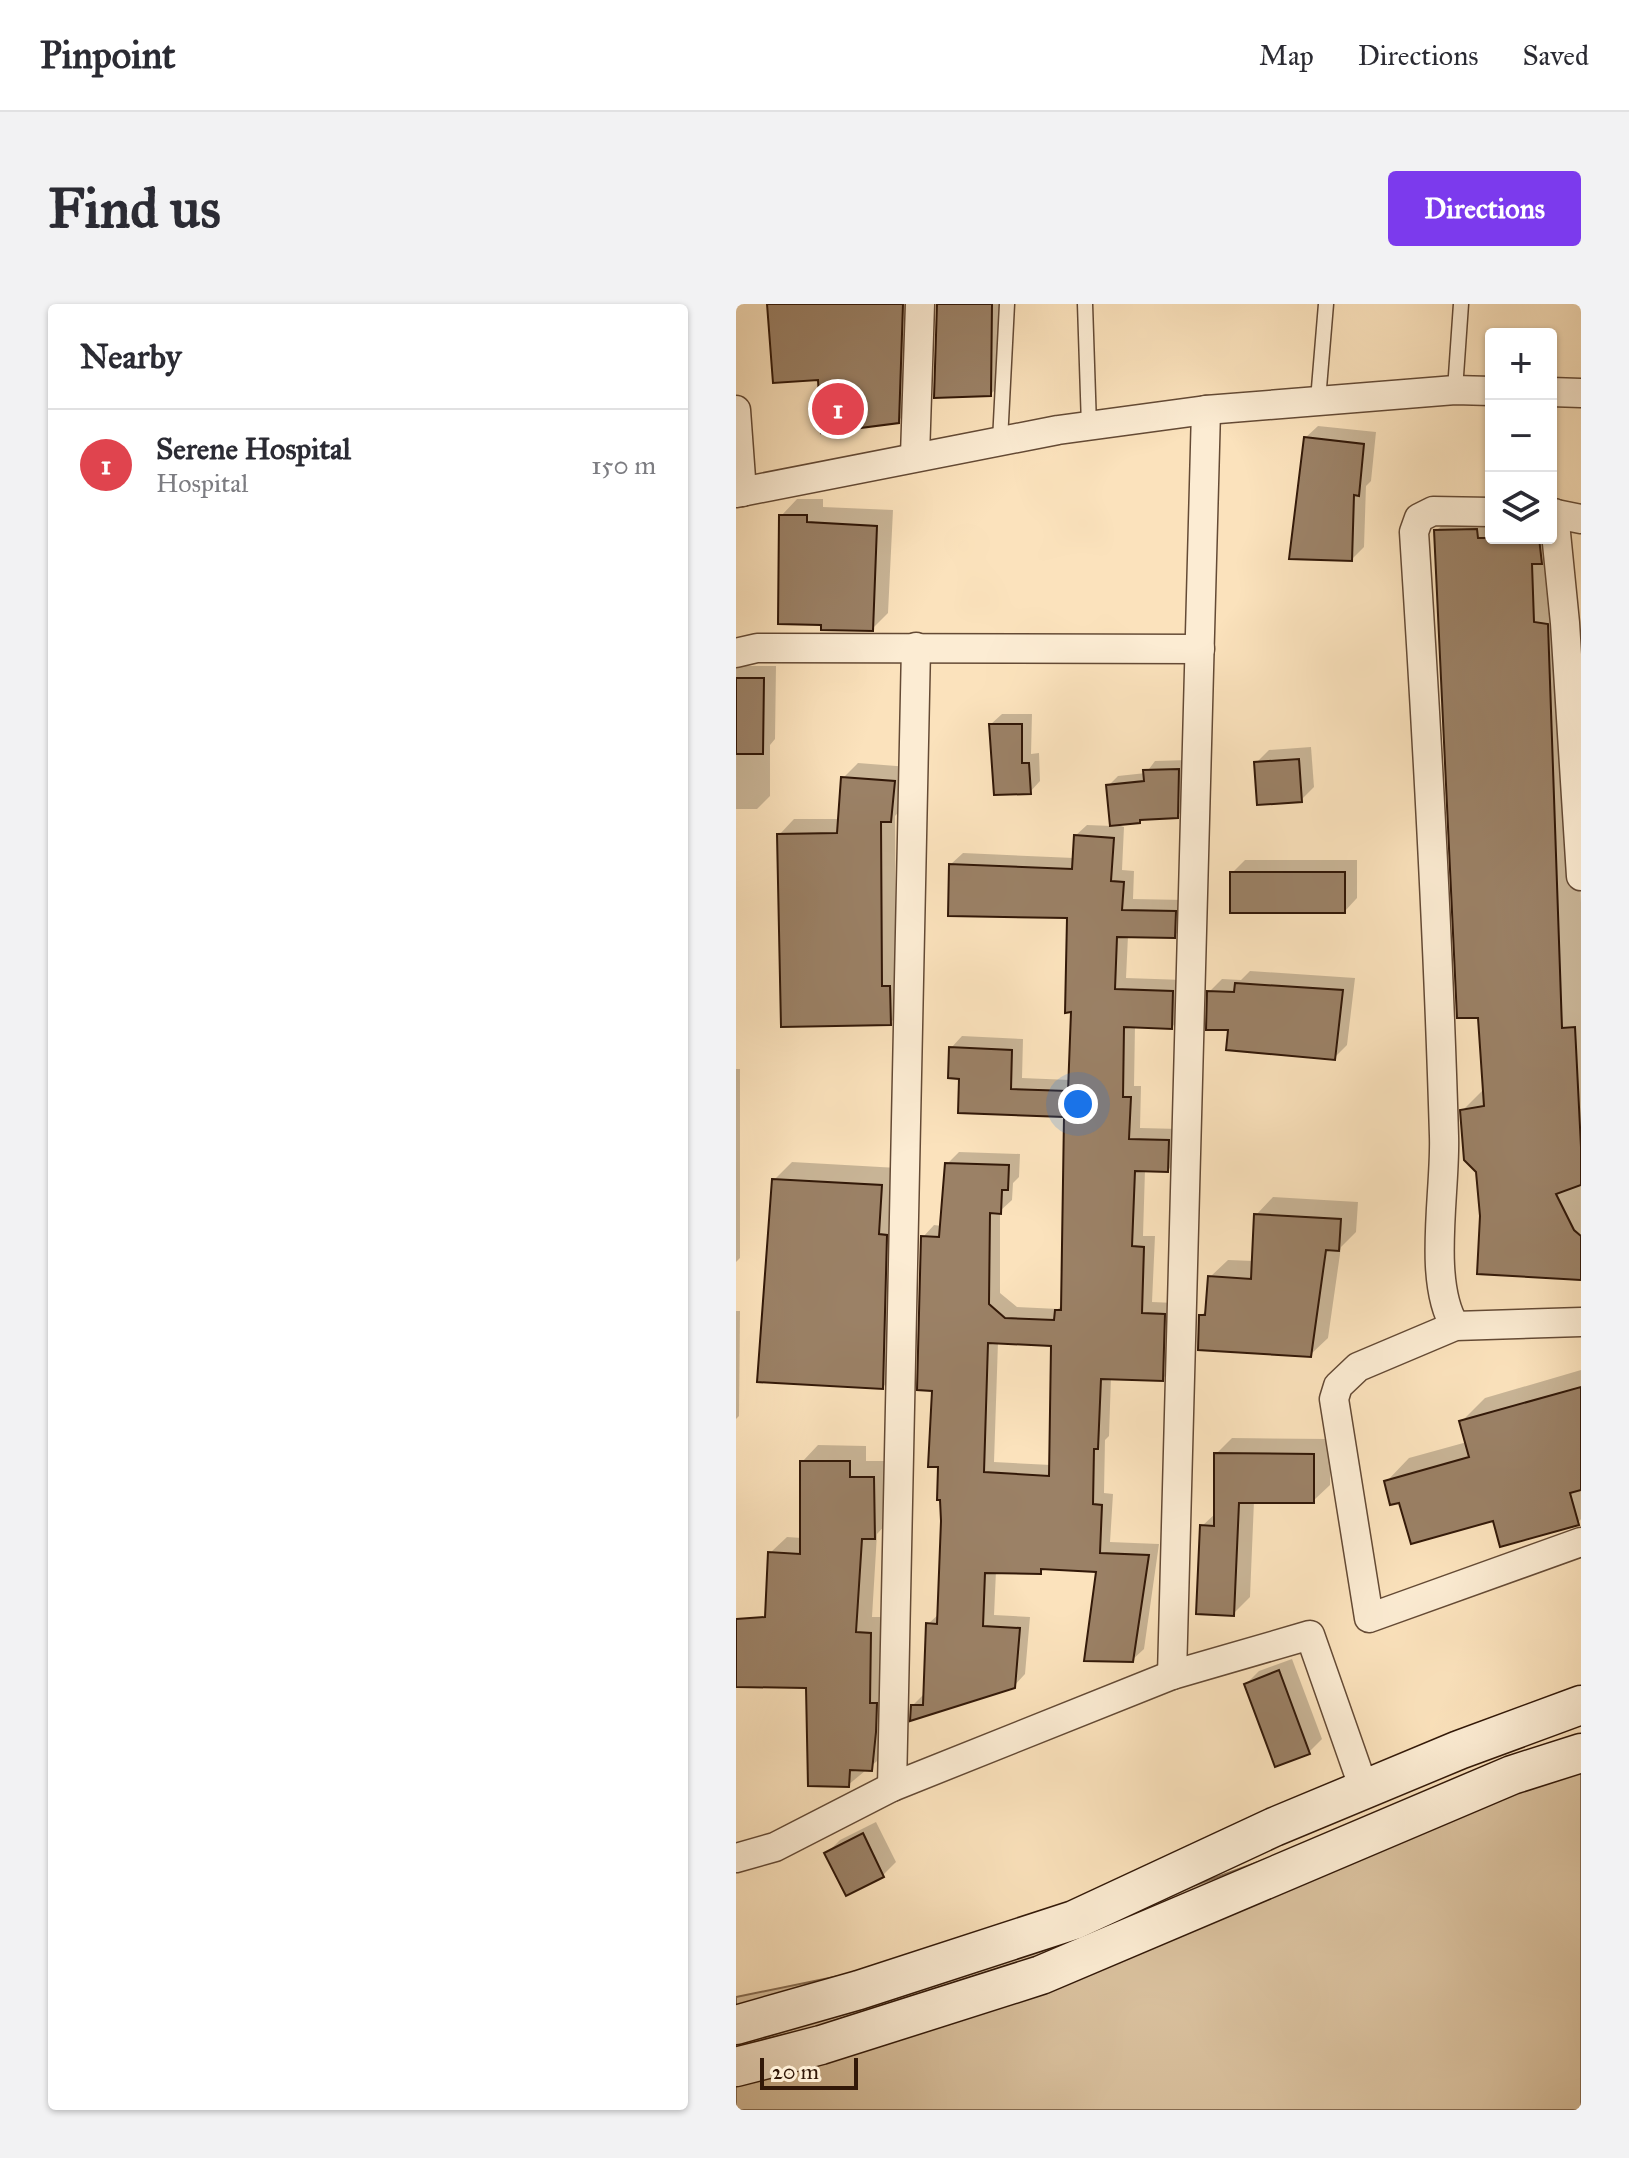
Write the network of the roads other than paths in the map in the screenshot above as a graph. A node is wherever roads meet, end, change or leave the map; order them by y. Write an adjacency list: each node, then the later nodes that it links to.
1 (920, 304): 15 (street)
2 (1007, 304): 14 (lane)
3 (1085, 304): 13 (lane)
4 (1326, 304): 10 (lane)
5 (1461, 304): 6 (lane)
6 (1455, 390): 7 (street); 10 (street)
7 (1485, 391)
8 (1557, 392): 9 (street)
9 (1581, 393)
10 (1318, 400): 12 (street)
11 (736, 410): 16 (street)
12 (1206, 410): 13 (street); 22 (street)
13 (1089, 426): 14 (street)
14 (1000, 441): 15 (street)
15 (915, 456): 16 (street)
16 (739, 493)
17 (1485, 512): 26 (street)
18 (1557, 514): 19 (street)
19 (1581, 519)
20 (1556, 544): 24 (street)
21 (916, 647): 22 (street); 23 (street); 31 (street)
22 (1200, 649): 28 (street)
23 (736, 653)
24 (1581, 876)
25 (1581, 1322): 26 (street)
26 (1455, 1326): 27 (street)
27 (1581, 1542)
28 (1172, 1675): 31 (street); 32 (street)
29 (1581, 1705): 32 (street)
30 (1581, 1753): 35 (street)
31 (892, 1787): 33 (street)
32 (1364, 1789): 34 (street)
33 (736, 1858)
34 (736, 2025)
35 (736, 2067)

